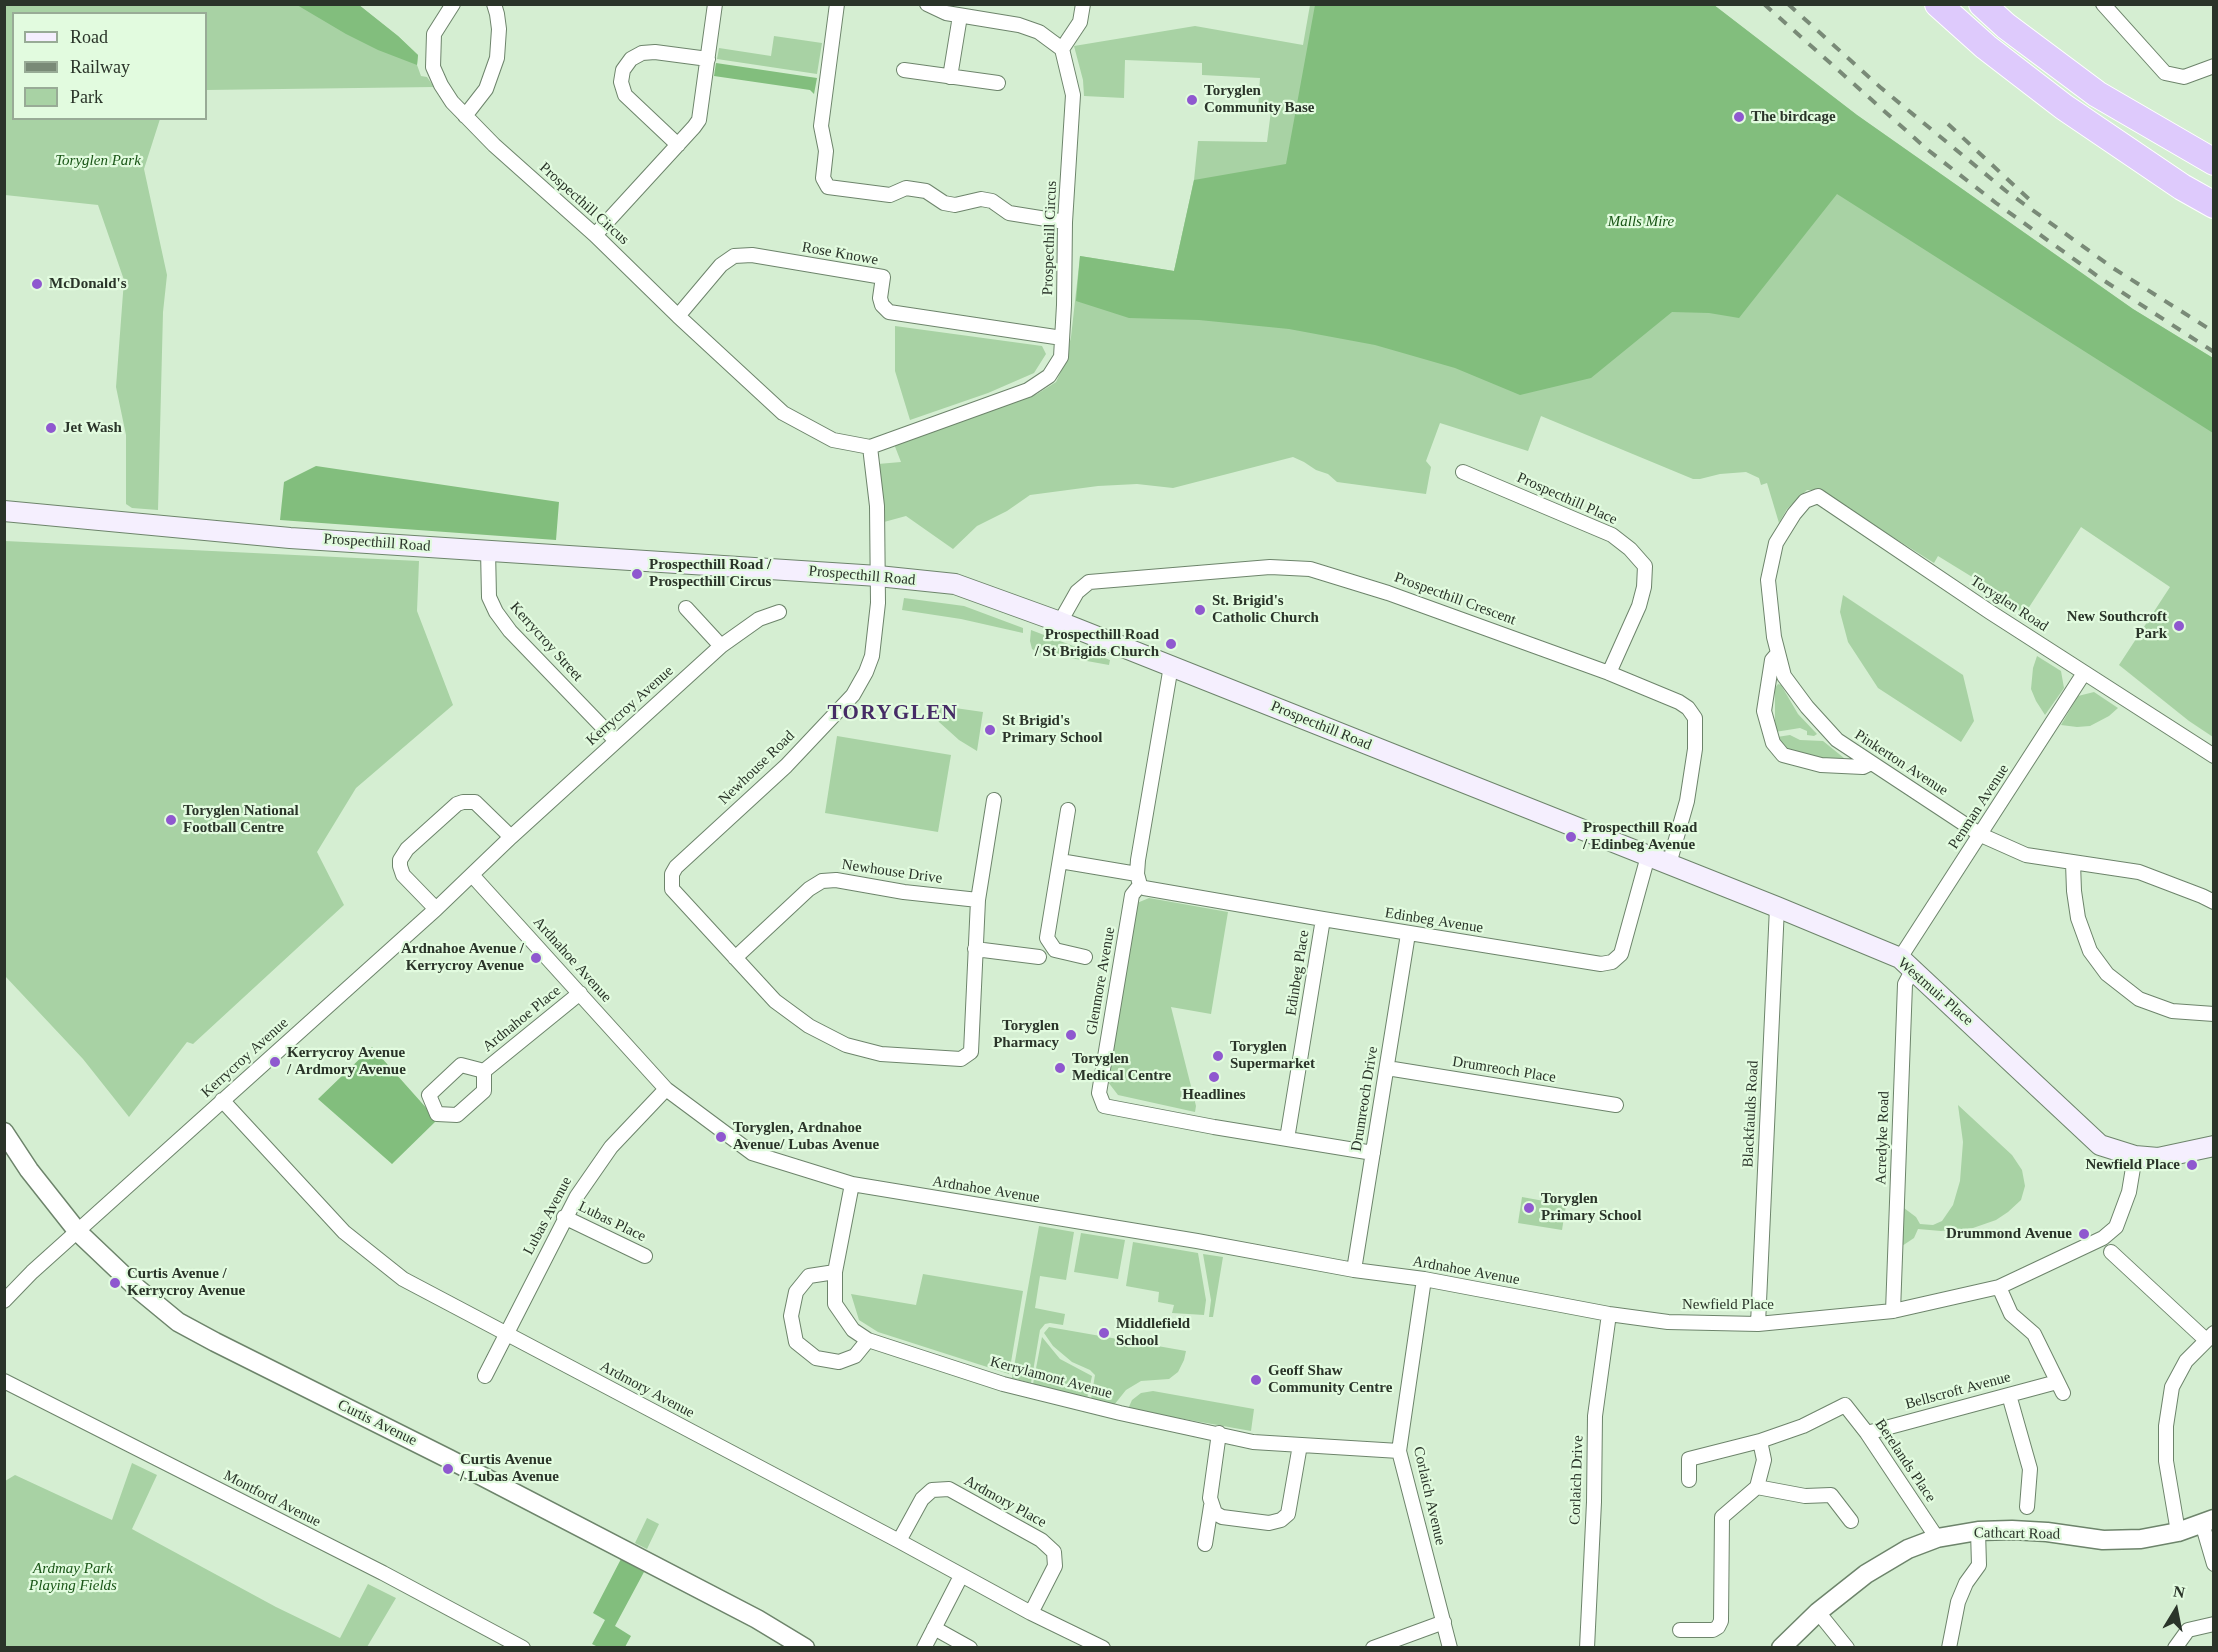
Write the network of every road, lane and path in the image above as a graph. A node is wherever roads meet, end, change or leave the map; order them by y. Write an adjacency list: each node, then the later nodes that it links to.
1 (453, 4): 17 (street, Prospecthill Circus)
2 (494, 4): 17 (street)
3 (715, 4): 12 (street)
4 (837, 4): 21 (street)
5 (927, 4): 10 (street)
6 (1083, 4): 11 (street)
7 (1938, 4): 20 (highway)
8 (1982, 4): 19 (highway)
9 (2103, 4): 13 (street)
10 (960, 16): 11 (street); 15 (street)
11 (1062, 49): 21 (street, Prospecthill Circus)
12 (708, 58): 18 (street); 18 (street)
13 (2214, 66)
14 (904, 70): 15 (street)
15 (950, 77): 16 (street)
16 (998, 83)
17 (465, 116): 22 (street, Prospecthill Circus)
18 (678, 145): 22 (street)
19 (2214, 162)
20 (2214, 205)
21 (1065, 222): 24 (street, Prospecthill Circus)
22 (595, 235): 23 (street, Prospecthill Circus)
23 (678, 316): 24 (street, Rose Knowe); 25 (street, Prospecthill Circus)
24 (1062, 338): 25 (street, Prospecthill Circus)
25 (870, 447): 30 (street)
26 (1463, 472): 37 (street, Prospecthill Place)
27 (1818, 496): 35 (street, Pinkerton Avenue); 38 (street, Toryglen Road)
28 (4, 511): 29 (main road, Prospecthill Road)
29 (488, 550): 30 (main road, Prospecthill Road); 39 (street, Kerrycroy Street)
30 (878, 576): 33 (main road, Prospecthill Road); 61 (street, Newhouse Road)
31 (686, 608): 34 (street)
32 (779, 612): 34 (street, Kerrycroy Avenue)
33 (1060, 622): 36 (main road, Prospecthill Road); 37 (street, Prospecthill Crescent)
34 (721, 646): 39 (street, Kerrycroy Avenue)
35 (1778, 653): 41 (street, Pinkerton Avenue); 41 (street)
36 (1171, 666): 46 (main road, Prospecthill Road); 51 (street, Glenmore Avenue)
37 (1609, 673): 49 (street, Prospecthill Crescent)
38 (2084, 673): 40 (street, Toryglen Road); 44 (street, Penman Avenue)
39 (616, 741): 45 (street, Kerrycroy Avenue)
40 (2214, 756)
41 (1871, 764): 44 (street, Pinkerton Avenue)
42 (994, 800): 52 (street)
43 (1068, 810): 47 (street)
44 (1981, 835): 48 (street, Pinkerton Avenue); 62 (street, Penman Avenue)
45 (511, 837): 50 (street, Kerrycroy Avenue); 55 (street)
46 (1648, 856): 49 (main road, Prospecthill Road); 57 (street, Edinbeg Avenue)
47 (1060, 861): 51 (street, Edinbeg Avenue); 60 (street)
48 (2073, 863): 53 (street, Pinkerton Avenue); 64 (street)
49 (1669, 864): 54 (main road, Westmuir Place)
50 (472, 875): 55 (street, Kerrycroy Avenue); 63 (street, Ardnahoe Avenue)
51 (1138, 880): 56 (street, Edinbeg Avenue); 71 (street, Glenmore Avenue)
52 (978, 900): 58 (street); 61 (street, Newhouse Drive)
53 (2214, 902)
54 (1777, 907): 62 (main road, Westmuir Place); 87 (street, Blackfaulds Road)
55 (436, 909): 68 (street, Kerrycroy Avenue)
56 (1323, 919): 57 (street, Edinbeg Avenue); 71 (street, Edinbeg Place)
57 (1408, 934): 65 (street, Drumreoch Drive)
58 (975, 949): 59 (street); 61 (street)
59 (1039, 957)
60 (1085, 957)
61 (735, 958)
62 (1907, 963): 74 (main road, Westmuir Place); 85 (street, Acredyke Road)
63 (580, 993): 66 (street, Ardnahoe Place); 67 (street, Ardnahoe Avenue)
64 (2214, 1014)
65 (1387, 1068): 69 (street, Drumreoch Place); 73 (street, Drumreoch Drive)
66 (484, 1071)
67 (666, 1089): 75 (street, Ardnahoe Avenue); 76 (street, Lubas Avenue)
68 (222, 1100): 77 (street, Kerrycroy Avenue); 88 (street, Ardmory Avenue)
69 (1616, 1105)
70 (4, 1132): 77 (street, Curtis Avenue)
71 (1287, 1139): 73 (street, Glenmore Avenue)
72 (2214, 1146): 74 (main road, Westmuir Place)
73 (1373, 1153): 80 (street, Drumreoch Drive)
74 (2136, 1155): 83 (street, Newfield Place)
75 (852, 1184): 80 (street, Ardnahoe Avenue); 81 (street, Kerrylamont Avenue)
76 (564, 1217): 79 (street, Lubas Place); 88 (street, Lubas Avenue)
77 (78, 1232): 84 (street, Kerrycroy Avenue); 119 (street, Curtis Avenue)
78 (2111, 1252): 89 (street)
79 (645, 1256)
80 (1354, 1270): 82 (street, Ardnahoe Avenue)
81 (834, 1272): 90 (street, Kerrylamont Avenue); 90 (street)
82 (1424, 1279): 86 (street, Ardnahoe Avenue); 98 (street, Corlaich Avenue)
83 (1999, 1287): 85 (street, Newfield Place); 93 (street, Bellscroft Avenue)
84 (4, 1300)
85 (1893, 1311): 87 (street, Newfield Place)
86 (1609, 1314): 87 (street, Newfield Place); 125 (street, Corlaich Drive)
87 (1758, 1324)
88 (506, 1334): 91 (street, Lubas Avenue); 108 (street, Ardmory Avenue)
89 (2210, 1336): 106 (street)
90 (868, 1340): 94 (street, Kerrylamont Avenue)
91 (485, 1376)
92 (4, 1382): 118 (street, Montford Avenue)
93 (2009, 1395): 95 (street, Bellscroft Avenue); 102 (street)
94 (1219, 1433): 97 (street, Kerrylamont Avenue); 101 (street)
95 (1867, 1433): 96 (street, Berelands Place); 107 (street, Berelands Place)
96 (1760, 1441): 99 (street); 100 (street)
97 (1300, 1445): 98 (street, Kerrylamont Avenue); 101 (street)
98 (1399, 1450): 114 (street, Corlaich Avenue)
99 (1689, 1480)
100 (1757, 1487): 103 (street); 117 (street)
101 (1211, 1506): 109 (street)
102 (2027, 1507)
103 (1851, 1521)
104 (2208, 1521): 106 (street, Cathcart Road); 110 (street)
105 (1978, 1531): 106 (street, Cathcart Road); 107 (street, Cathcart Road); 128 (street)
106 (2178, 1532)
107 (1936, 1538): 112 (street, Cathcart Road)
108 (899, 1541): 111 (street, Ardmory Avenue); 113 (street, Ardmory Place)
109 (1205, 1544)
110 (2214, 1564)
111 (961, 1576): 113 (street, Ardmory Avenue); 116 (street)
112 (1818, 1612): 126 (street, Cathcart Road); 127 (street)
113 (1031, 1613): 122 (street, Ardmory Avenue)
114 (1444, 1622): 123 (street); 124 (street, Corlaich Avenue)
115 (2214, 1624): 129 (street)
116 (934, 1628): 120 (street); 121 (street)
117 (1680, 1630)
118 (524, 1647)
119 (805, 1647)
120 (924, 1647)
121 (970, 1647)
122 (1103, 1647)
123 (1373, 1647)
124 (1450, 1647)
125 (1587, 1647)
126 (1781, 1647)
127 (1847, 1647)
128 (1949, 1647)
129 (2175, 1647)

